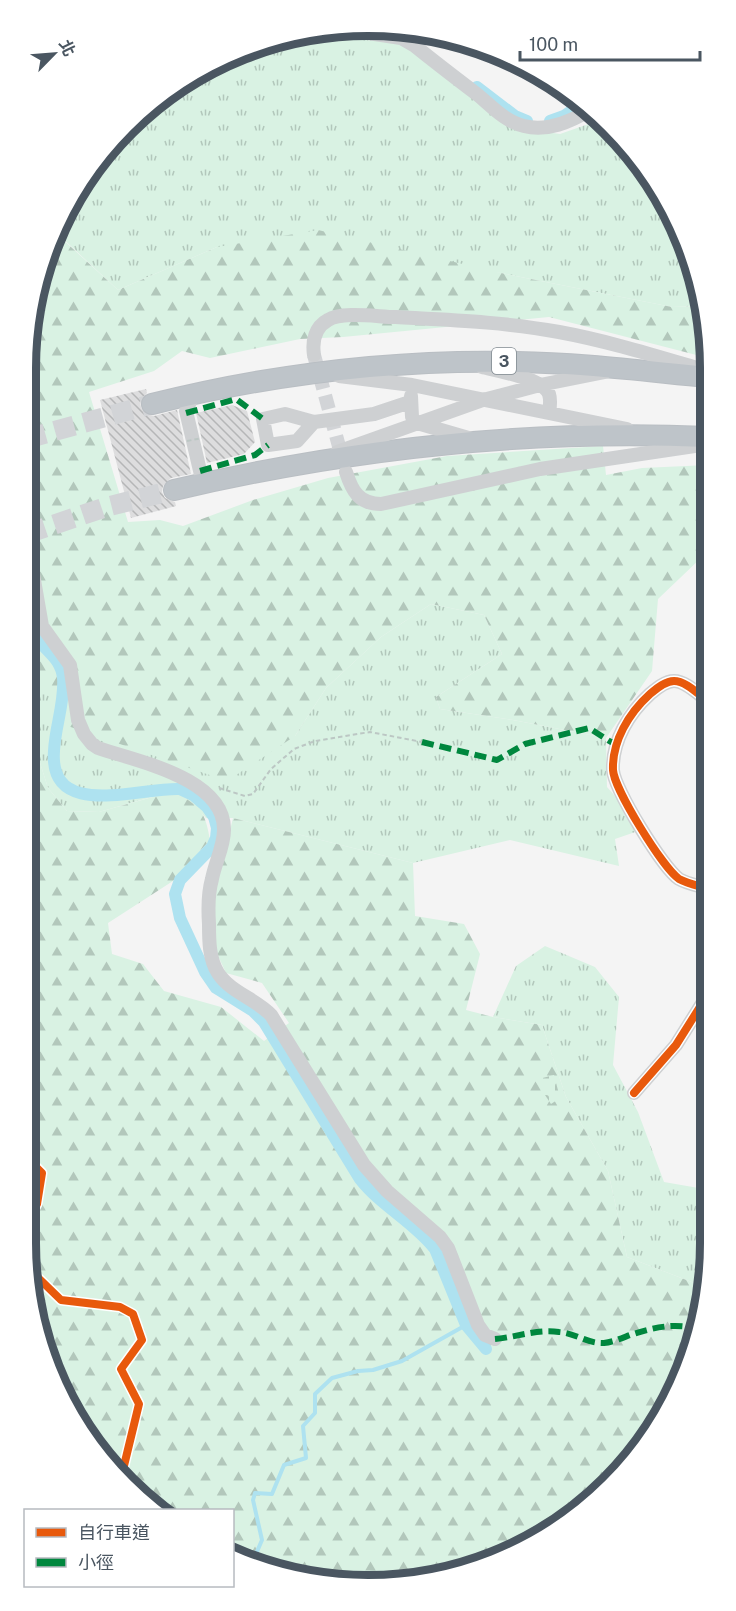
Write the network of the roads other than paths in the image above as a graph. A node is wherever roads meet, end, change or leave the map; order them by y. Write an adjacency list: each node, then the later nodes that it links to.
1 (401, 38): 2 (street)
2 (583, 115)
3 (314, 355): 6 (street)
4 (460, 361): 5 (highway, 3); 7 (highway, 3); 10 (street)
5 (622, 368): 8 (highway, 3); 10 (street)
6 (700, 369)
7 (301, 374): 9 (street); 11 (highway, 3)
8 (700, 376)
9 (412, 385): 12 (street); 13 (street)
10 (540, 385): 12 (street); 15 (street)
11 (194, 393): 14 (highway, 3); 25 (street)
12 (483, 400): 15 (street); 17 (street)
13 (410, 402): 16 (street); 17 (street)
14 (152, 404)
15 (549, 413): 19 (street)
16 (374, 414): 17 (street); 18 (street)
17 (415, 420): 21 (street); 23 (street)
18 (314, 422)
19 (661, 436): 20 (highway); 21 (highway)
20 (700, 437)
21 (478, 441): 24 (highway)
22 (700, 445): 24 (street)
23 (308, 462): 24 (highway); 25 (highway)
24 (346, 464)
25 (208, 482): 26 (highway)
26 (174, 490)
27 (36, 592): 32 (street)
28 (700, 696): 29 (street)
29 (700, 886)
30 (700, 1007): 31 (street)
31 (634, 1093)
32 (495, 1339)

